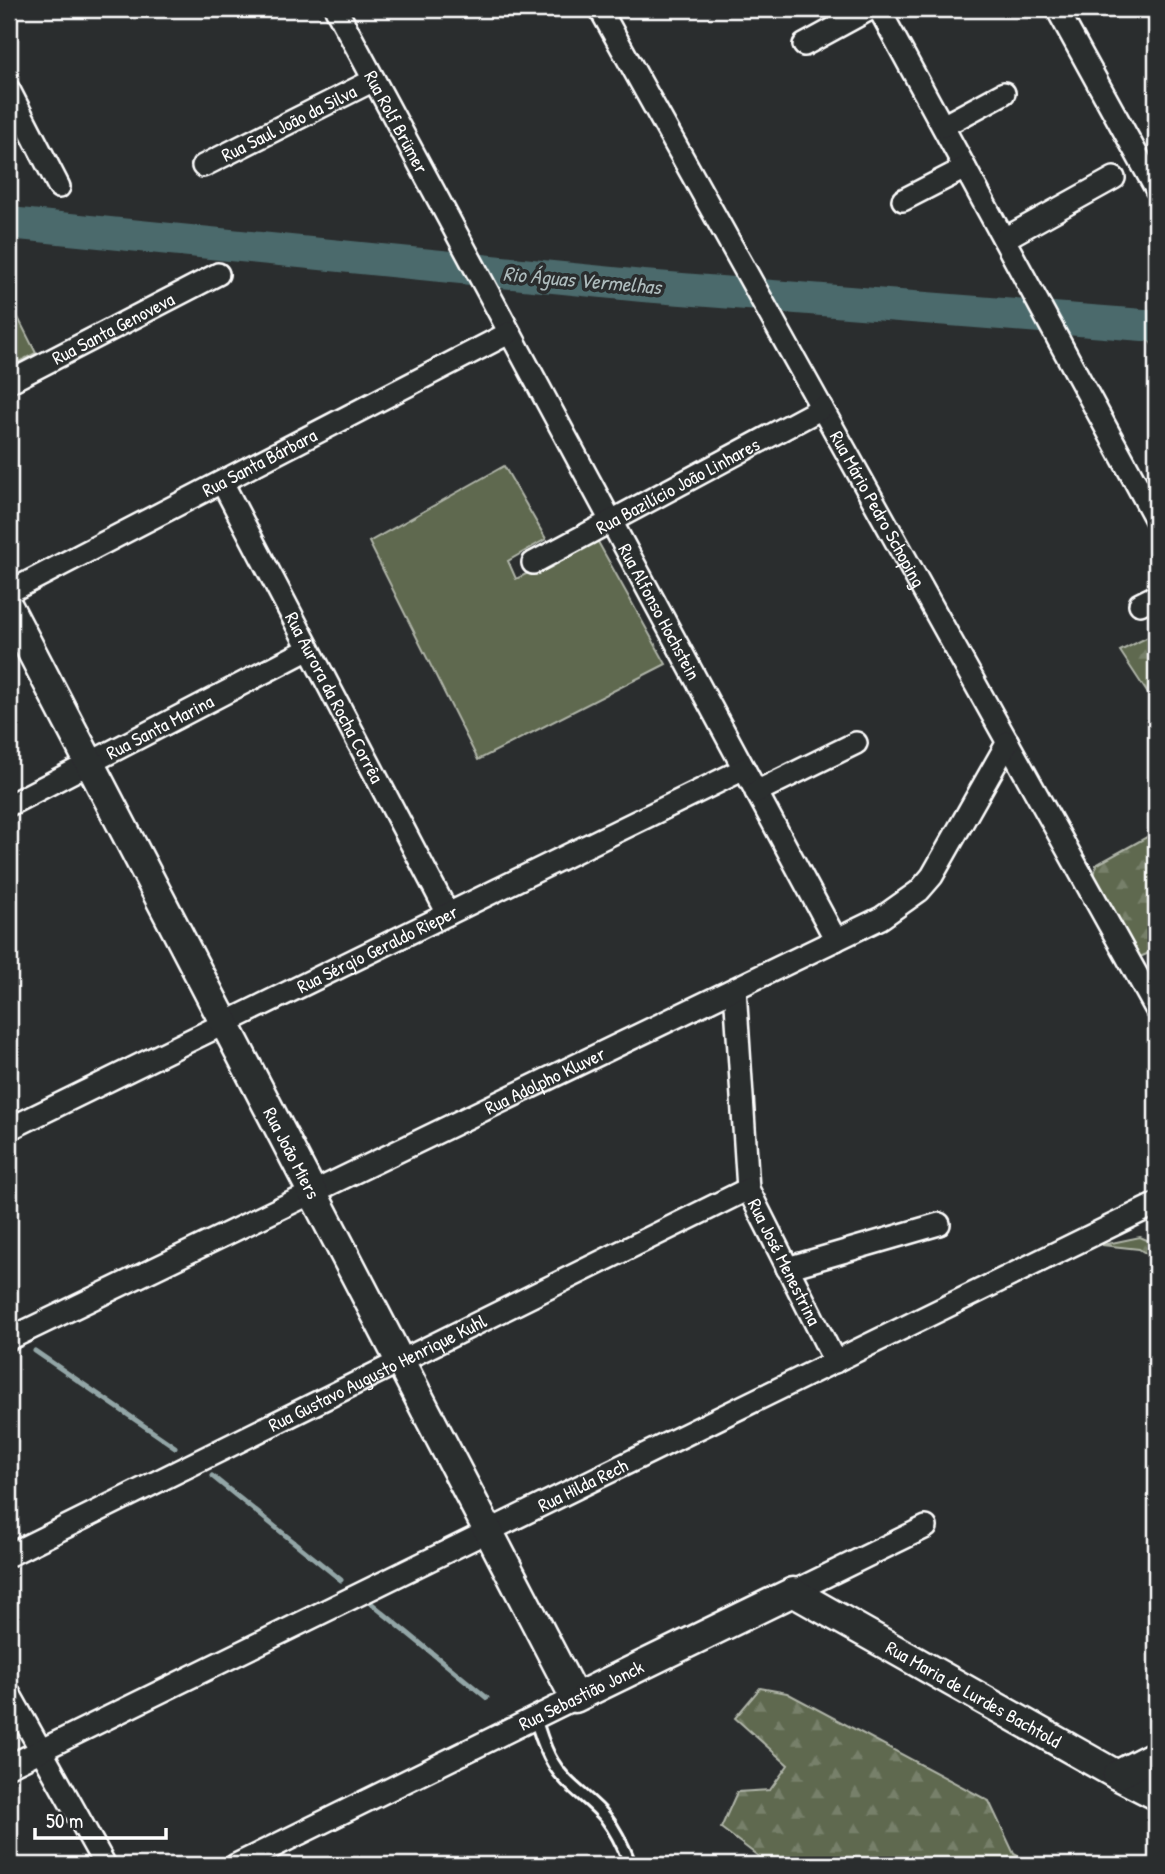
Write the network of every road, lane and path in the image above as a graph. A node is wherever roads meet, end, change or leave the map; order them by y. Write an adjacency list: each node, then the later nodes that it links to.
1 (336, 9): 7 (street, Rua Rolf Brümer)
2 (600, 9): 22 (street, Rua Mário Pedro Schoping)
3 (870, 9): 6 (street)
4 (879, 9): 10 (street)
5 (1057, 9): 15 (street)
6 (804, 45)
7 (374, 80): 11 (street, Rua Saul João da Silva); 19 (street, Rua Rolf Brümer)
8 (9, 90): 14 (street)
9 (1004, 93): 10 (street)
10 (943, 126): 12 (street)
11 (203, 166)
12 (965, 168): 16 (street); 17 (street)
13 (1114, 178): 17 (street)
14 (59, 187)
15 (1156, 189)
16 (903, 200)
17 (1004, 239): 24 (street)
18 (218, 274): 21 (street, Rua Santa Genoveva)
19 (483, 284): 20 (street, Rua Alfonso Hochstein)
20 (509, 333): 23 (street, Rua Santa Bárbara); 25 (street, Rua Alfonso Hochstein)
21 (9, 382)
22 (822, 408): 25 (street, Rua Bazilício João Linhares); 30 (street, Rua Mário Pedro Schoping)
23 (222, 482): 27 (street, Rua Santa Bárbara); 29 (street, Rua Aurora da Rocha Corrêa)
24 (1156, 520)
25 (610, 522): 26 (street, Rua Bazilício João Linhares); 33 (street, Rua Alfonso Hochstein)
26 (533, 563)
27 (9, 592)
28 (9, 608): 32 (street, Rua João Miers)
29 (309, 649): 32 (street, Rua Santa Marina); 36 (street, Rua Aurora da Rocha Corrêa)
30 (1008, 742): 37 (street, Rua Adolpho Kluver); 39 (street, Rua Mário Pedro Schoping)
31 (856, 743): 34 (street)
32 (90, 764): 35 (street, Rua Santa Marina); 40 (street, Rua João Miers)
33 (744, 769): 34 (street, Rua Alfonso Hochstein); 36 (street, Rua Sérgio Geraldo Rieper)
34 (756, 792): 37 (street, Rua Alfonso Hochstein)
35 (9, 805)
36 (449, 914): 40 (street, Rua Sérgio Geraldo Rieper)
37 (836, 940): 38 (street, Rua Adolpho Kluver)
38 (735, 989): 42 (street, Rua José Menestrina); 43 (street, Rua Adolpho Kluver)
39 (1156, 1009)
40 (225, 1023): 41 (street, Rua Sérgio Geraldo Rieper); 43 (street, Rua João Miers)
41 (9, 1129)
42 (748, 1189): 46 (street, Rua José Menestrina); 48 (street, Rua Gustavo Augusto Henrique Kuhl)
43 (313, 1193): 47 (street, Rua Adolpho Kluver); 48 (street, Rua João Miers)
44 (1156, 1204): 49 (street, Rua Hilda Rech)
45 (939, 1224): 46 (street)
46 (788, 1268): 49 (street, Rua José Menestrina)
47 (9, 1339)
48 (400, 1361): 51 (street, Rua João Miers); 52 (street, Rua Gustavo Augusto Henrique Kuhl)
49 (835, 1362): 51 (street, Rua Hilda Rech)
50 (926, 1527): 53 (street, Rua Sebastião Jonck)
51 (488, 1531): 55 (street, Rua João Miers); 57 (street, Rua Hilda Rech)
52 (9, 1555)
53 (793, 1592): 55 (street, Rua Sebastião Jonck); 60 (street, Rua Maria de Lurdes Bachtold)
54 (9, 1693): 57 (street)
55 (575, 1698): 56 (street, Rua Sebastião Jonck)
56 (535, 1718): 62 (lane); 64 (street, Rua Sebastião Jonck)
57 (41, 1750): 59 (street, Rua Hilda Rech); 63 (street)
58 (1156, 1755): 60 (street)
59 (9, 1766)
60 (1117, 1775): 61 (street, Rua Maria de Lurdes Bachtold)
61 (1156, 1795)
62 (629, 1861)
63 (105, 1865)
64 (236, 1865)

